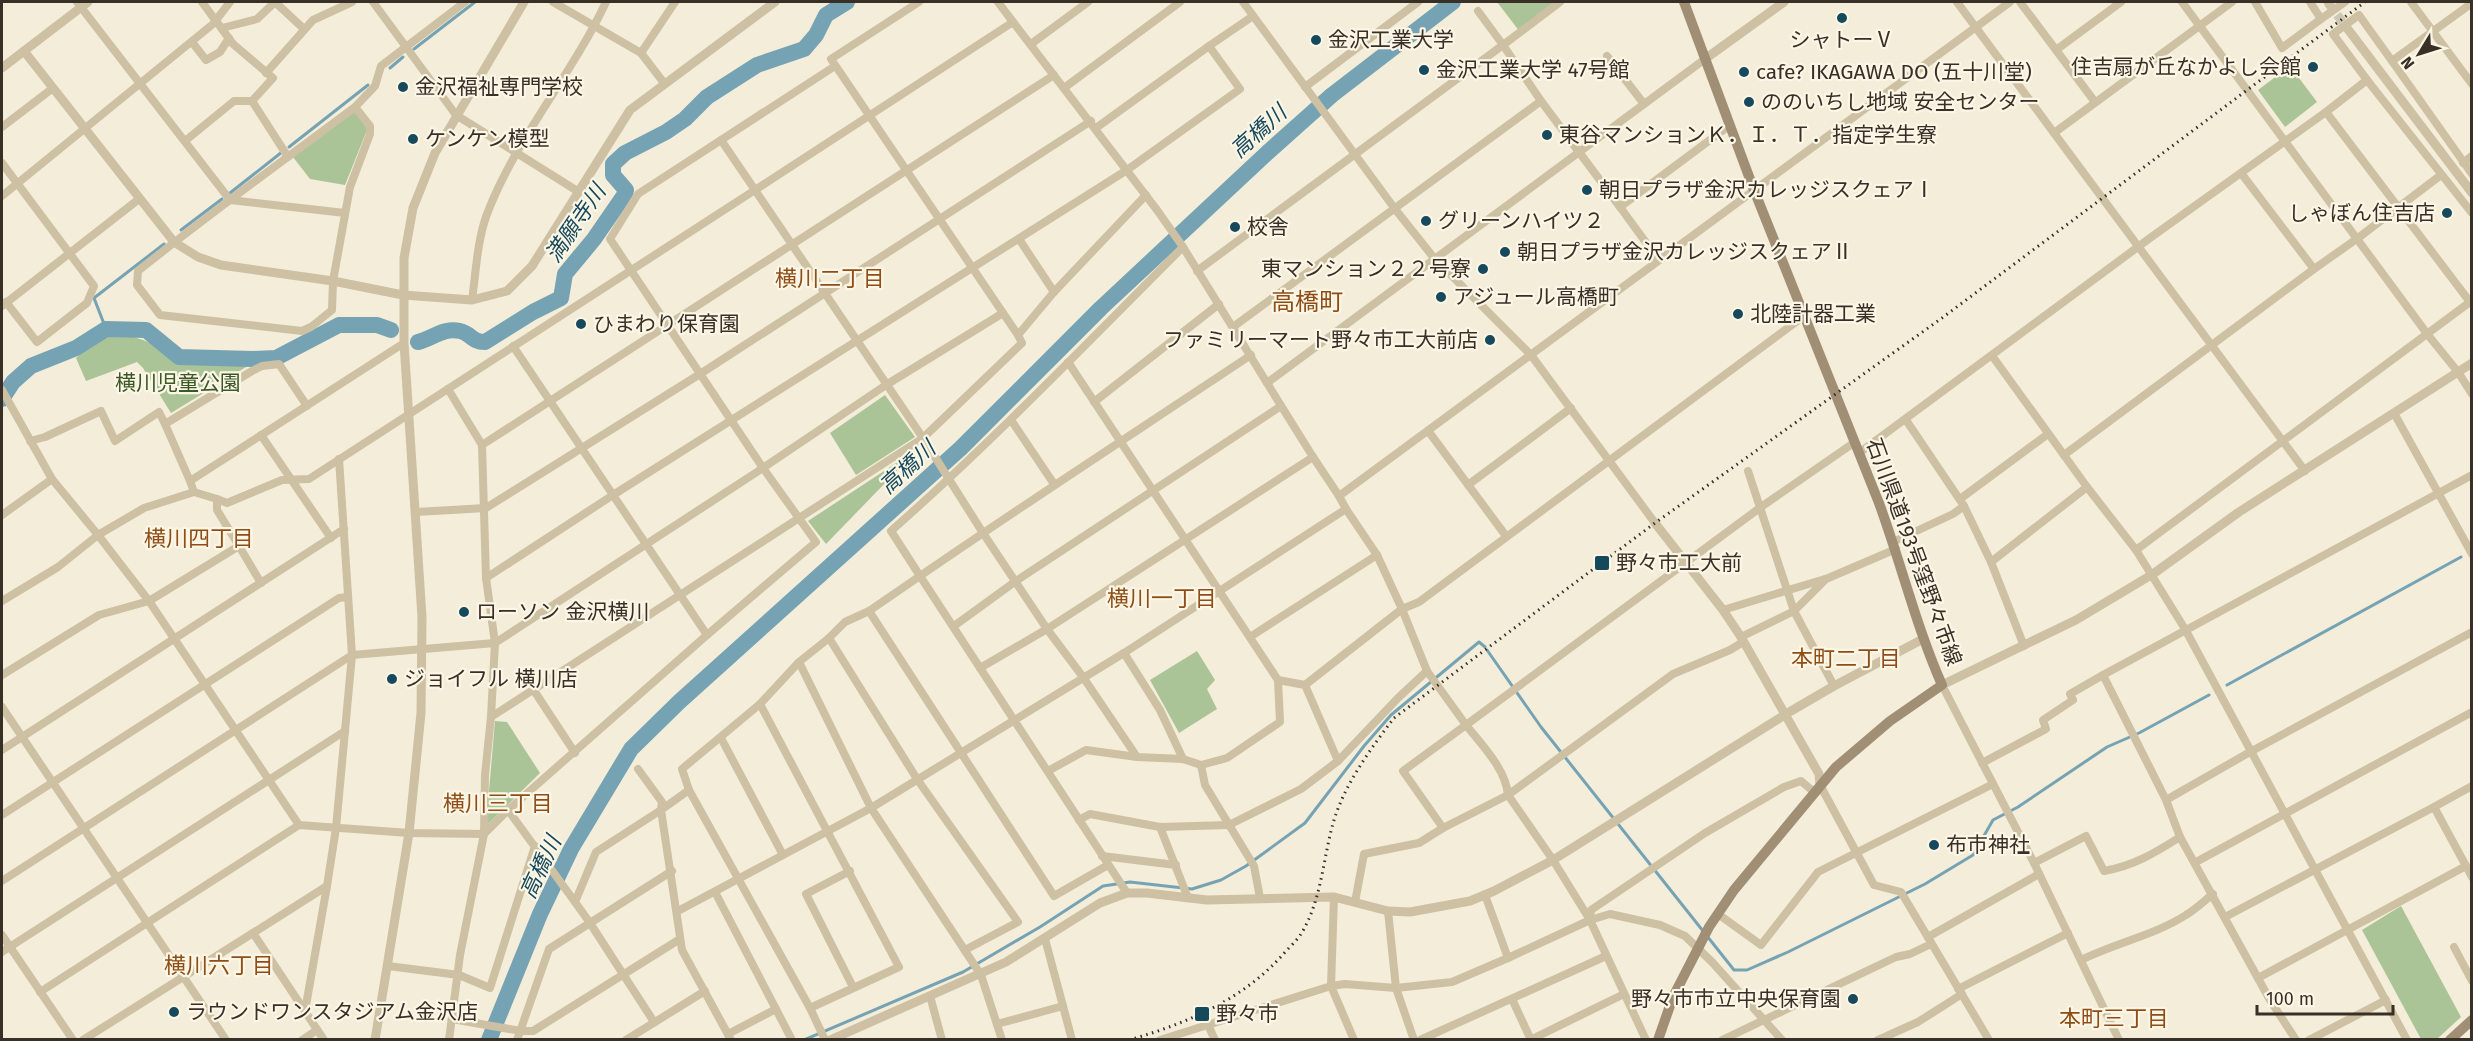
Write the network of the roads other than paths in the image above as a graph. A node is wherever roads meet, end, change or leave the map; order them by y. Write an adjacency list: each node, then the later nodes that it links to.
1 (202, 2): 36 (street)
2 (230, 2): 36 (street)
3 (275, 2): 41 (street); 43 (street)
4 (352, 2): 43 (street)
5 (373, 2): 50 (street)
6 (465, 2): 50 (street)
7 (524, 2): 74 (street)
8 (553, 2): 39 (street)
9 (606, 2): 39 (street)
10 (675, 2): 53 (street)
11 (775, 2): 63 (street)
12 (919, 2): 57 (street)
13 (998, 2): 37 (street)
14 (1088, 2): 47 (street)
15 (1180, 2): 67 (street)
16 (1243, 2): 34 (street)
17 (1418, 2): 65 (street)
18 (1560, 2): 48 (street)
19 (1684, 2): 55 (main road, 石川県道193号窪野々市線)
20 (1784, 2): 55 (street)
21 (1957, 2): 40 (street)
22 (2010, 2): 40 (street)
23 (2020, 2): 51 (street)
24 (2121, 2): 51 (street)
25 (2182, 2): 38 (street)
26 (2232, 2): 38 (street)
27 (2255, 2): 35 (street)
28 (2310, 2): 35 (street)
29 (2345, 2): 35 (street)
30 (2411, 2): 44 (street)
31 (82, 3): 52 (street); 64 (street)
32 (2472, 3): 44 (street)
33 (1478, 11): 48 (street)
34 (1253, 15): 49 (street); 65 (street)
35 (2321, 19)
36 (216, 20): 41 (street); 46 (street)
37 (1013, 22): 47 (street); 75 (street)
38 (2199, 24): 70 (street); 82 (street)
39 (594, 27): 53 (street); 84 (street)
40 (1976, 27): 80 (street); 98 (street)
41 (222, 28): 45 (street)
42 (2347, 28): 100 (street)
43 (304, 29): 59 (street)
44 (2432, 30): 56 (street); 62 (street)
45 (229, 38): 46 (street); 59 (street)
46 (192, 42): 64 (street)
47 (1031, 44): 60 (street)
48 (1503, 45): 69 (street); 86 (street)
49 (1209, 46): 76 (street); 91 (street)
50 (405, 48): 72 (street); 74 (street)
51 (2056, 50): 70 (street)
52 (24, 51): 58 (street); 66 (street)
53 (641, 53): 63 (street)
54 (1607, 56): 71 (street)
55 (1705, 59): 71 (street); 77 (main road, 石川県道193号窪野々市線)
56 (2392, 61): 61 (street); 90 (street)
57 (835, 66): 75 (street); 81 (street)
58 (2, 68)
59 (266, 73): 68 (street)
60 (1054, 75): 67 (street); 92 (street)
61 (2367, 80): 73 (street); 95 (street)
62 (2471, 81)
63 (664, 83): 99 (street)
64 (140, 84): 79 (street); 83 (street)
65 (1305, 87): 86 (street)
66 (53, 88): 78 (street); 79 (street)
67 (1064, 88): 76 (street)
68 (252, 101): 83 (street); 88 (street)
69 (1541, 101): 85 (street); 107 (street)
70 (2095, 102): 80 (street)
71 (1644, 104): 85 (street)
72 (355, 106): 88 (street); 108 (street)
73 (2326, 112): 82 (street); 106 (street)
74 (456, 115): 84 (street); 127 (street)
75 (870, 116): 92 (street); 97 (street)
76 (1094, 125): 91 (street); 110 (street)
77 (1730, 125): 98 (main road, 石川県道193号窪野々市線); 105 (street)
78 (2, 127)
79 (86, 130): 96 (street); 103 (street)
80 (2054, 133): 116 (street)
81 (721, 140): 97 (street); 122 (street)
82 (2286, 140): 93 (street); 111 (street)
83 (185, 141): 104 (street)
84 (517, 152): 99 (street); 128 (street)
85 (1580, 152): 105 (street); 118 (street)
86 (1355, 154): 107 (street); 123 (street)
87 (2472, 156): 90 (street)
88 (288, 157): 104 (street)
89 (2, 163): 96 (street)
90 (2463, 163): 94 (street)
91 (1127, 170): 101 (street); 112 (street)
92 (907, 171): 110 (street); 114 (street)
93 (2241, 173): 116 (street); 121 (street)
94 (2472, 174)
95 (2441, 175): 106 (street); 109 (street)
96 (17, 184): 102 (street); 117 (street)
97 (755, 190): 114 (street); 122 (street)
98 (1754, 190): 119 (street); 132 (main road, 石川県道193号窪野々市線)
99 (579, 192): 128 (street)
100 (2472, 193)
101 (1146, 195): 115 (street); 126 (street)
102 (2, 196)
103 (140, 199): 113 (street); 117 (street)
104 (230, 200): 108 (street); 113 (street)
105 (1620, 207): 119 (street)
106 (2399, 208): 111 (street); 136 (street)
107 (1395, 209): 118 (street); 134 (street)
108 (345, 213): 124 (street)
109 (2472, 213)
110 (939, 219): 120 (street); 125 (street)
111 (2358, 238): 121 (street); 136 (street)
112 (1019, 239): 120 (street); 126 (street)
113 (174, 242): 124 (street); 124 (street)
114 (792, 244): 125 (street); 133 (street)
115 (1183, 247): 123 (street); 144 (street)
116 (2138, 248): 139 (street); 143 (street)
117 (71, 252): 129 (street); 129 (street)
118 (1434, 258): 142 (street); 148 (street)
119 (1658, 259): 142 (street)
120 (973, 268): 131 (street); 137 (street)
121 (2314, 269): 139 (street)
122 (630, 271): 133 (street); 140 (street)
123 (1197, 271): 130 (street)
124 (333, 281): 127 (street)
125 (825, 292): 137 (street); 147 (street)
126 (1054, 292): 135 (street)
127 (403, 295): 128 (street); 138 (street)
128 (472, 300)
129 (4, 304)
130 (1219, 304): 134 (street); 154 (street)
131 (1003, 313): 135 (street); 149 (street)
132 (1804, 316): 171 (main road, 石川県道193号窪野々市線); 178 (street)
133 (668, 325): 147 (street); 153 (street)
134 (1233, 327): 141 (street)
135 (1018, 335): 167 (street)
136 (2428, 335): 146 (street); 169 (street)
137 (857, 342): 149 (street); 162 (street)
138 (404, 343): 155 (street); 159 (street)
139 (2212, 344): 169 (street); 175 (street)
140 (513, 346): 150 (street); 153 (street)
141 (1251, 355): 148 (street); 170 (street)
142 (1531, 355): 157 (street); 164 (street)
143 (1993, 357): 161 (street); 165 (street)
144 (1068, 362): 154 (street); 160 (street)
145 (2472, 363): 146 (street)
146 (2458, 372): 152 (street); 158 (street)
147 (700, 374): 162 (street); 173 (street)
148 (1267, 383): 156 (street)
149 (886, 385): 167 (street); 179 (street)
150 (448, 389): 159 (street); 172 (street)
151 (4, 394): 168 (street)
152 (2472, 394)
153 (549, 401): 172 (street); 173 (street)
154 (1094, 402): 170 (street)
155 (307, 406): 163 (street); 166 (street)
156 (1281, 406): 176 (street); 190 (street)
157 (1571, 408): 178 (street); 188 (street)
158 (2394, 413): 181 (street); 192 (street)
159 (408, 416): 177 (street); 200 (street)
160 (1011, 420): 185 (street); 187 (street)
161 (1906, 420): 174 (street); 196 (street)
162 (732, 421): 179 (street); 193 (street)
163 (165, 424): 168 (street); 186 (street)
164 (1429, 432): 188 (street); 194 (street)
165 (2049, 434): 175 (street); 196 (street)
166 (261, 435): 184 (street); 186 (street)
167 (923, 438): 185 (street); 202 (street)
168 (30, 441): 183 (street)
169 (2284, 441): 181 (street); 213 (street)
170 (1121, 442): 187 (street); 190 (street)
171 (1855, 442): 174 (main road, 石川県道193号窪野々市線); 197 (street)
172 (482, 445): 198 (street)
173 (581, 447): 193 (street); 198 (street)
174 (1860, 453): 212 (main road, 石川県道193号窪野々市線)
175 (2064, 455): 189 (street)
176 (1313, 457): 194 (street); 209 (street)
177 (339, 459): 184 (street); 204 (street)
178 (1611, 460): 203 (street); 207 (street)
179 (763, 468): 202 (street); 210 (street)
180 (1748, 471): 197 (street)
181 (2305, 471): 218 (street)
182 (2472, 475): 192 (street)
183 (52, 479): 201 (street); 206 (street)
184 (291, 479): 195 (street); 208 (street)
185 (950, 479): 205 (street); 219 (street)
186 (190, 481): 191 (street)
187 (1054, 484): 205 (street)
188 (1468, 485): 207 (street)
189 (2087, 488): 213 (street); 216 (street)
190 (1154, 491): 209 (street); 222 (street)
191 (194, 492): 195 (street); 206 (street)
192 (2438, 494): 214 (street); 236 (street)
193 (613, 495): 210 (street); 220 (street)
194 (1339, 496): 199 (street)
195 (217, 499): 211 (street)
196 (1962, 502): 212 (street); 216 (street)
197 (1761, 507): 217 (street); 224 (street)
198 (486, 508): 200 (street); 220 (street)
199 (1346, 509): 215 (street); 225 (street)
200 (416, 512): 246 (street)
201 (2, 515)
202 (799, 519): 226 (street); 238 (street)
203 (1655, 524): 217 (street)
204 (344, 529): 208 (street); 227 (street)
205 (983, 533): 219 (street); 222 (street)
206 (98, 535): 228 (street); 229 (street)
207 (1506, 537): 230 (street)
208 (331, 538): 223 (street)
209 (1187, 540): 225 (street); 235 (street)
210 (646, 545): 226 (street); 244 (street)
211 (238, 546): 223 (street); 229 (street)
212 (1895, 546): 221 (street); 242 (main road, 石川県道193号窪野々市線)
213 (2136, 550): 218 (street)
214 (2472, 554)
215 (1377, 555): 230 (street); 239 (street)
216 (1991, 561): 245 (street)
217 (1686, 563): 231 (street); 267 (street)
218 (2153, 574): 236 (street); 245 (street)
219 (920, 576): 232 (street); 234 (street)
220 (486, 578): 244 (street)
221 (1826, 579): 224 (street); 233 (street)
222 (1016, 581): 234 (street); 235 (street)
223 (261, 584): 241 (street)
224 (1786, 589): 231 (street); 233 (street)
225 (1219, 592): 239 (street); 247 (street)
226 (679, 595): 238 (street); 260 (street)
227 (348, 597): 248 (street); 256 (street)
228 (2, 601)
229 (149, 601): 241 (street); 252 (street)
230 (1402, 609): 251 (street); 257 (street)
231 (1723, 610): 243 (street)
232 (868, 611): 240 (street); 273 (street)
233 (1794, 611): 243 (street); 259 (street)
234 (954, 626): 250 (street)
235 (1047, 629): 250 (street); 254 (street)
236 (2185, 629): 253 (street); 274 (street)
237 (2472, 632): 274 (street)
238 (707, 635): 275 (street)
239 (1250, 637): 255 (street)
240 (830, 638): 249 (street); 284 (street)
241 (175, 639): 256 (street); 270 (street)
242 (1923, 639): 258 (main road, 石川県道193号窪野々市線); 259 (street)
243 (1742, 640): 264 (street); 290 (street)
244 (495, 643): 246 (street); 265 (street)
245 (2024, 646): 258 (street)
246 (421, 650): 248 (street); 306 (street)
247 (1124, 653): 254 (street); 277 (street)
248 (352, 656): 268 (street); 269 (street)
249 (798, 662): 261 (street); 293 (street)
250 (980, 668): 266 (street)
251 (1428, 673): 267 (street); 278 (street)
252 (2, 675)
253 (2103, 675): 279 (street); 291 (street)
254 (1083, 677): 266 (street); 276 (street)
255 (1278, 680): 257 (street); 280 (street)
256 (205, 685): 268 (street); 285 (street)
257 (1305, 685): 278 (street)
258 (1941, 685): 279 (street); 288 (main road, 石川県道193号窪野々市線)
259 (1834, 686): 264 (street)
260 (533, 689): 265 (street); 275 (street)
261 (760, 704): 271 (street); 305 (street)
262 (2, 707): 270 (street)
263 (2472, 712): 296 (street)
264 (1785, 715): 288 (street); 313 (street)
265 (491, 717): 307 (street)
266 (1015, 721): 273 (street); 282 (street)
267 (1466, 725): 290 (street); 304 (street)
268 (236, 731): 283 (street); 302 (street)
269 (345, 731): 283 (street); 303 (street)
270 (22, 737): 272 (street); 285 (street)
271 (721, 738): 289 (street); 311 (street)
272 (2, 750)
273 (959, 752): 284 (street); 317 (street)
274 (2250, 752): 291 (street); 296 (street)
275 (575, 753): 294 (street)
276 (1137, 757): 277 (street); 282 (street)
277 (1183, 759): 280 (street)
278 (1338, 760): 300 (street)
279 (1982, 763): 286 (street)
280 (1201, 765): 300 (street)
281 (638, 769): 295 (street)
282 (1048, 771): 298 (street)
283 (268, 779): 299 (street); 323 (street)
284 (917, 779): 293 (street); 354 (street)
285 (53, 783): 297 (street); 302 (street)
286 (1993, 784): 310 (street); 315 (street)
287 (2472, 786): 292 (street)
288 (1817, 788): 310 (street); 339 (main road, 石川県道193号窪野々市線); 341 (street)
289 (689, 790): 295 (street); 325 (street)
290 (1508, 795): 304 (street); 313 (street)
291 (2166, 800): 308 (street)
292 (2434, 807): 318 (street); 319 (street)
293 (871, 808): 305 (street); 354 (street)
294 (508, 810): 307 (street); 309 (street)
295 (661, 810): 320 (street); 335 (street)
296 (2285, 813): 314 (street); 319 (street)
297 (2, 815)
298 (1079, 820): 301 (street); 312 (street)
299 (299, 825): 303 (street); 343 (street)
300 (1229, 825): 301 (street); 334 (street)
301 (1160, 827): 316 (street)
302 (83, 828): 323 (street); 326 (street)
303 (336, 828): 306 (street); 327 (street)
304 (1443, 828): 336 (street)
305 (829, 831): 311 (street); 321 (street)
306 (410, 833): 307 (street); 359 (street)
307 (484, 834): 362 (street)
308 (2180, 837): 314 (street); 315 (street)
309 (535, 846): 335 (street); 362 (street)
310 (1858, 852): 339 (street); 351 (street)
311 (783, 855): 325 (street)
312 (1102, 856): 316 (street); 317 (street)
313 (1553, 860): 331 (street); 341 (street)
314 (2196, 862): 330 (street)
315 (2034, 863): 322 (street)
316 (1176, 865): 332 (street)
317 (1108, 866): 328 (street)
318 (2466, 866): 324 (street); 344 (street)
319 (2315, 869): 340 (street); 344 (street)
320 (672, 871): 337 (street); 342 (street)
321 (850, 871): 367 (street); 367 (street)
322 (2039, 874): 346 (street); 351 (street)
323 (116, 876): 343 (street); 352 (street)
324 (2472, 877)
325 (739, 880): 329 (street); 377 (street)
326 (2, 881)
327 (327, 886): 345 (street); 379 (street)
328 (1125, 890): 332 (street); 349 (street)
329 (715, 892): 337 (street); 378 (street)
330 (2213, 894): 340 (street); 358 (street)
331 (1485, 895): 338 (street); 357 (street)
332 (1187, 896): 334 (street)
333 (1334, 897): 334 (street); 336 (street); 366 (street)
334 (1260, 898)
335 (574, 900): 342 (street)
336 (1355, 902): 338 (street)
337 (678, 911): 348 (street)
338 (1388, 911): 368 (street)
339 (1718, 915): 350 (main road, 石川県道193号窪野々市線)
340 (2225, 917): 364 (street)
341 (1590, 920): 350 (street); 356 (street); 357 (street)
342 (590, 922): 361 (street); 387 (street)
343 (148, 923): 363 (street); 371 (street)
344 (2348, 931): 364 (street); 375 (street)
345 (253, 933): 363 (street); 379 (street)
346 (2068, 933): 358 (street); 370 (street)
347 (2, 935): 352 (street)
348 (680, 939): 361 (street); 369 (street)
349 (1045, 939): 360 (street); 376 (street)
350 (1703, 939): 381 (street); 412 (main road, 石川県道193号窪野々市線)
351 (1929, 940): 370 (street); 381 (street)
352 (9, 947): 355 (street); 371 (street)
353 (2454, 947): 365 (street)
354 (965, 950): 360 (street)
355 (2, 952)
356 (1606, 956): 372 (street); 374 (street)
357 (1508, 958): 368 (street)
358 (2081, 960): 417 (street)
359 (388, 966): 362 (street); 397 (street)
360 (977, 969): 373 (street); 384 (street)
361 (623, 974): 383 (street); 388 (street)
362 (459, 975): 380 (street)
363 (184, 976): 393 (street); 394 (street)
364 (2258, 978): 418 (street)
365 (2472, 981)
366 (1331, 986): 368 (street); 385 (street); 408 (street)
367 (853, 987): 377 (street)
368 (1396, 988): 409 (street)
369 (705, 991): 383 (street); 389 (street)
370 (1960, 991): 415 (street); 416 (street)
371 (40, 992): 392 (street)
372 (1624, 994): 391 (street); 411 (street)
373 (930, 996): 390 (street); 403 (street)
374 (1512, 999): 391 (street); 410 (street)
375 (2386, 1000): 419 (street); 420 (street)
376 (1063, 1006): 384 (street); 405 (street)
377 (810, 1008): 390 (street)
378 (776, 1009): 389 (street); 402 (street)
379 (305, 1011): 386 (street)
380 (452, 1018): 387 (street); 398 (street)
381 (1762, 1020): 413 (street); 414 (street)
382 (2472, 1020): 421 (main road)
383 (654, 1022): 401 (street)
384 (997, 1024): 404 (street)
385 (1208, 1025): 406 (street); 407 (street)
386 (317, 1030): 395 (street); 396 (street)
387 (521, 1031): 388 (street); 399 (street)
388 (533, 1031): 400 (street)
389 (729, 1037)
390 (826, 1038)
391 (1531, 1039)
392 (73, 1040)
393 (83, 1040)
394 (226, 1040)
395 (302, 1040)
396 (324, 1040)
397 (375, 1040)
398 (449, 1040)
399 (517, 1040)
400 (539, 1040)
401 (626, 1040)
402 (792, 1040)
403 (942, 1040)
404 (1002, 1040)
405 (1072, 1040)
406 (1160, 1040)
407 (1215, 1040)
408 (1354, 1040)
409 (1414, 1040)
410 (1420, 1040)
411 (1646, 1040)
412 (1658, 1040)
413 (1722, 1040)
414 (1782, 1040)
415 (1878, 1040)
416 (1989, 1040)
417 (2119, 1040)
418 (2296, 1040)
419 (2309, 1040)
420 (2408, 1040)
421 (2450, 1040)

